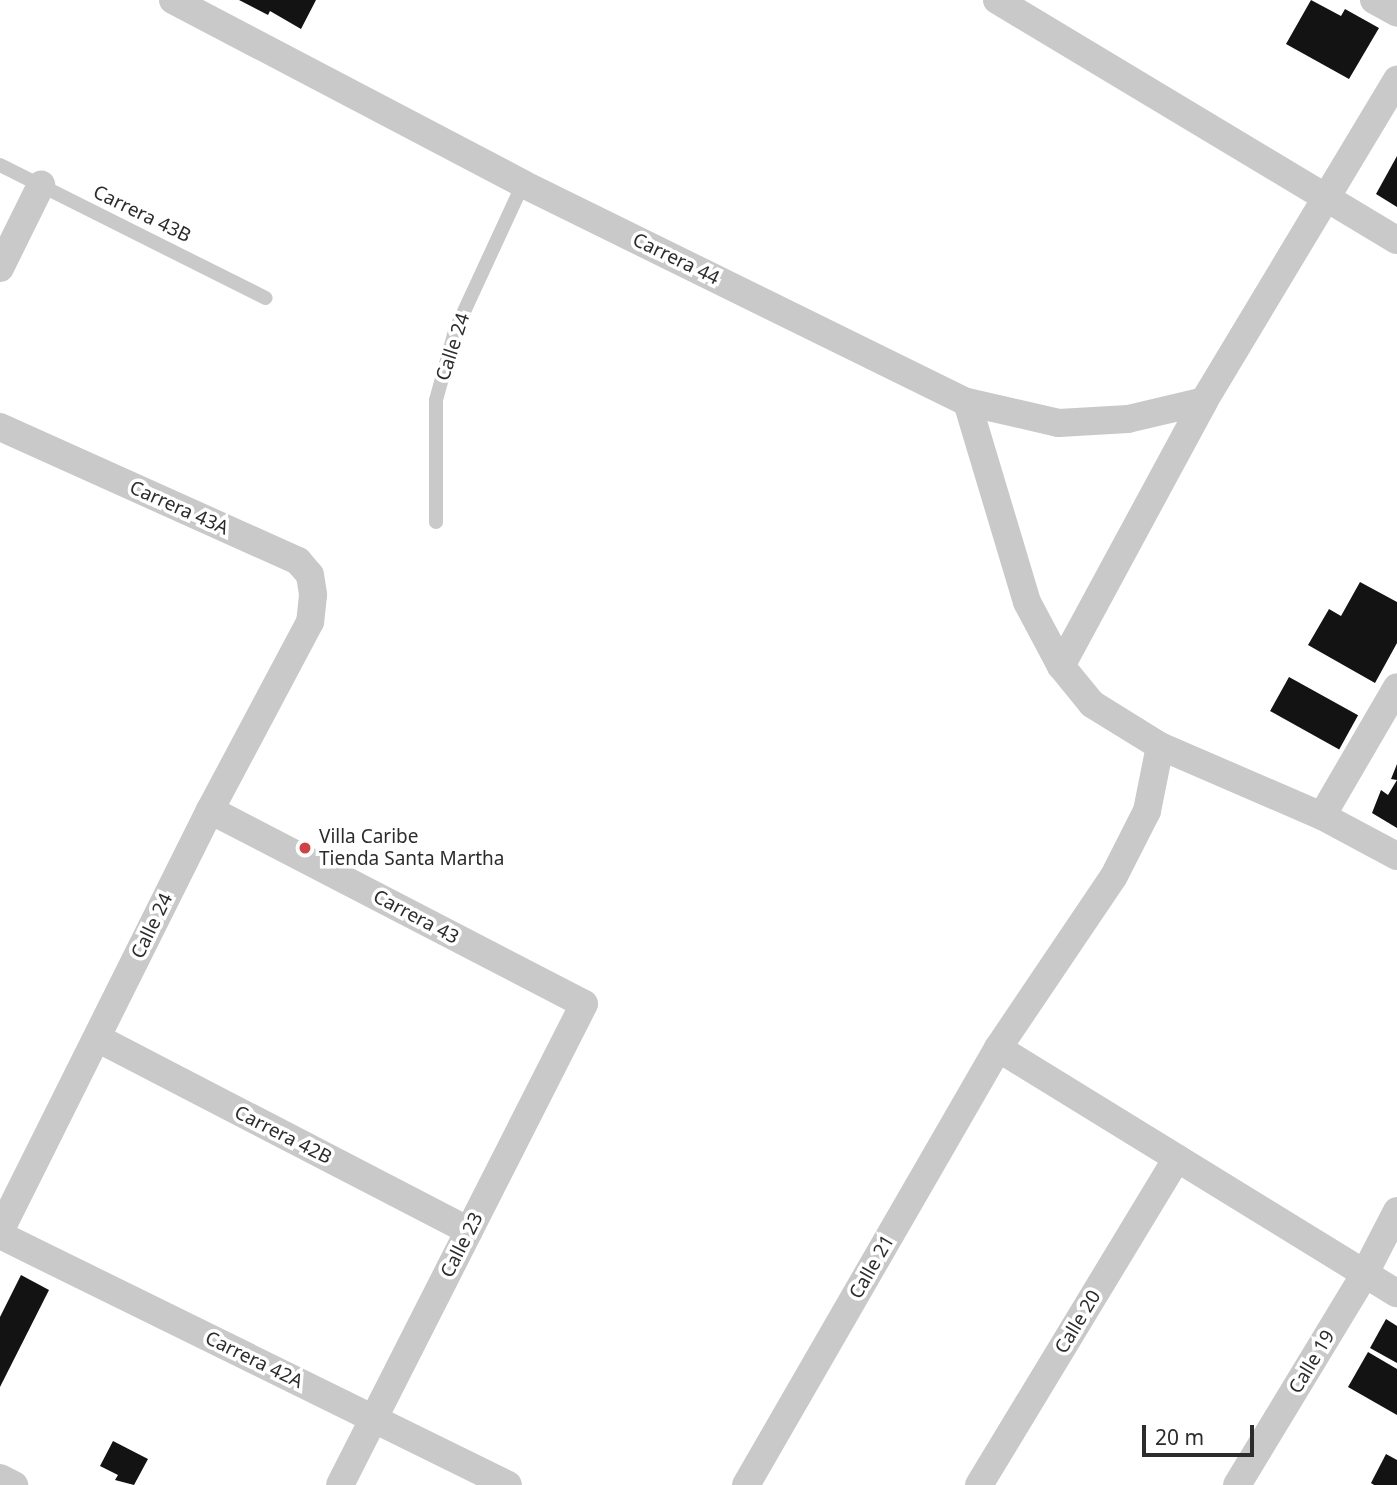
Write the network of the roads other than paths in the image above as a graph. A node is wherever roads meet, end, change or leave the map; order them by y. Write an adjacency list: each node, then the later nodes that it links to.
1 (173, 0): 7 (street, Carrera 44)
2 (997, 0): 9 (street)
3 (1374, 0): 4 (street)
4 (1397, 13)
5 (1397, 80): 9 (street)
6 (0, 165): 8 (lane, Carrera 43B)
7 (523, 184): 14 (street, Carrera 44); 16 (lane, Calle 24)
8 (41, 186): 11 (street); 12 (lane, Carrera 43B)
9 (1327, 200): 10 (street); 13 (street)
10 (1397, 240)
11 (0, 268)
12 (266, 298)
13 (1204, 401): 14 (street, Carrera 44); 18 (street)
14 (967, 402): 18 (street)
15 (0, 427): 17 (street, Carrera 43A)
16 (436, 522)
17 (310, 622): 21 (street, Calle 24)
18 (1061, 666): 20 (street)
19 (1397, 687): 22 (street)
20 (1160, 746): 22 (street); 26 (street, Calle 21)
21 (210, 810): 24 (street, Carrera 43); 25 (street, Calle 24)
22 (1322, 816): 23 (street)
23 (1397, 856)
24 (584, 1004): 29 (street, Calle 23)
25 (97, 1038): 29 (street, Carrera 42B); 30 (street, Calle 24)
26 (999, 1048): 27 (street); 38 (street, Calle 21)
27 (1177, 1158): 31 (street); 39 (street, Calle 20)
28 (1397, 1211): 31 (street, Calle 19)
29 (468, 1231): 33 (street, Calle 23)
30 (0, 1234): 33 (street, Carrera 42A)
31 (1364, 1275): 32 (street); 40 (street, Calle 19)
32 (1397, 1293)
33 (374, 1419): 36 (street, Calle 23); 37 (street, Carrera 42A)
34 (0, 1478): 35 (street)
35 (15, 1485)
36 (340, 1485)
37 (508, 1485)
38 (746, 1485)
39 (979, 1485)
40 (1237, 1485)

